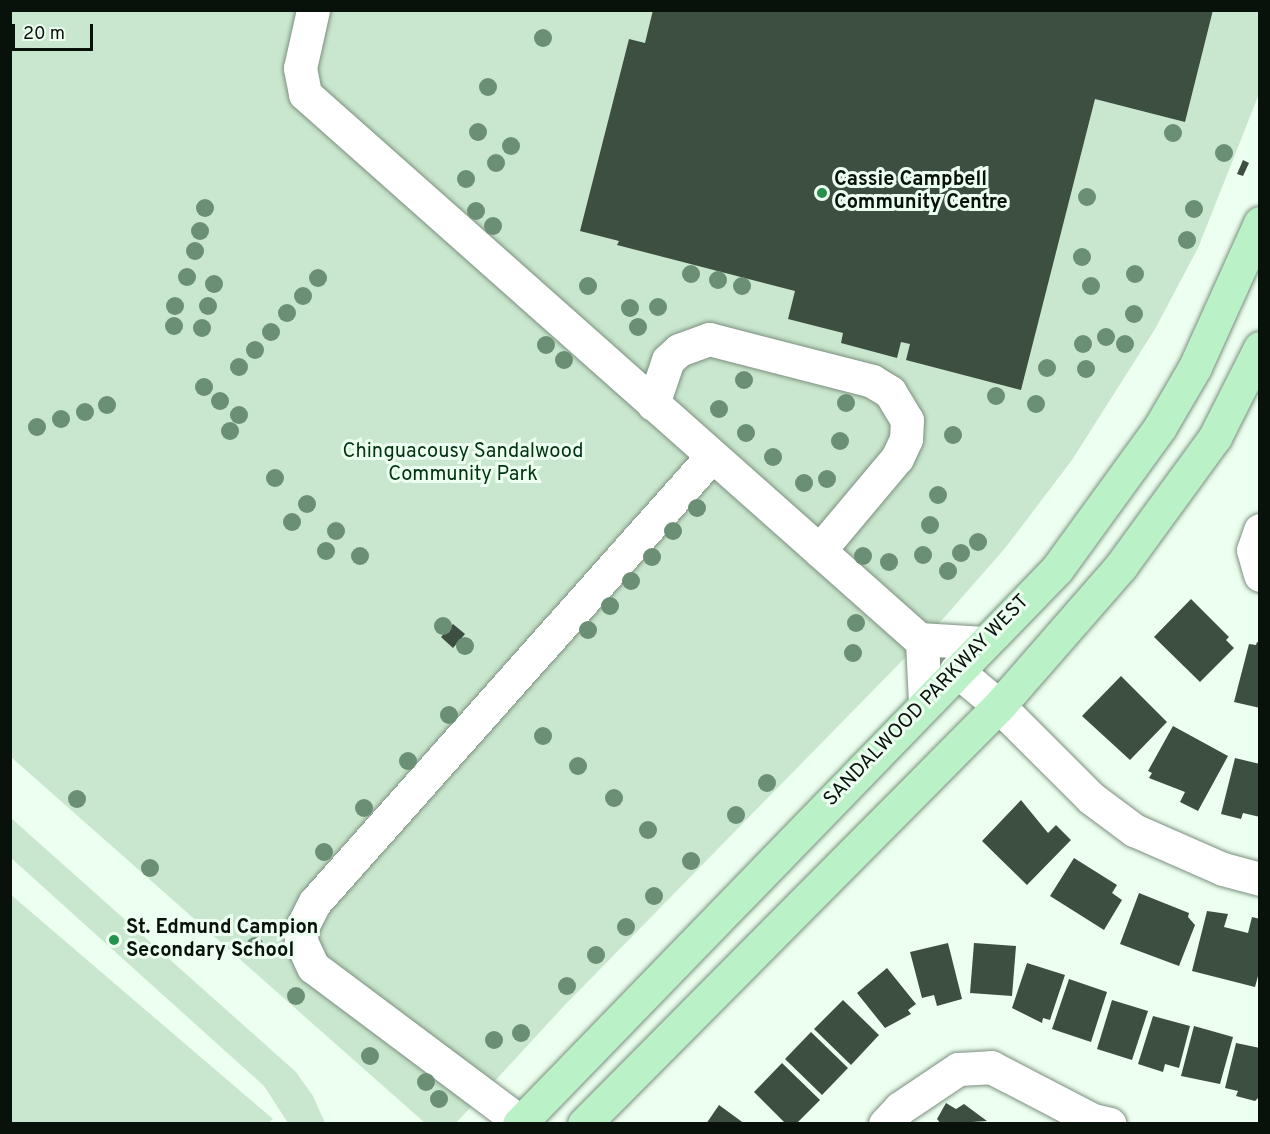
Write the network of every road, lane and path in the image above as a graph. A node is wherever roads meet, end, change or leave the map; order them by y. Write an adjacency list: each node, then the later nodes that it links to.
1 (313, 10): 4 (street)
2 (1260, 223): 10 (main road, SANDALWOOD PARKWAY WEST)
3 (1260, 348): 13 (main road)
4 (653, 404): 5 (street); 7 (street)
5 (712, 456): 7 (street); 15 (street)
6 (1260, 530): 8 (street)
7 (819, 551): 9 (street)
8 (1260, 575)
9 (922, 641): 10 (street); 12 (street)
10 (984, 643): 11 (main road, SANDALWOOD PARKWAY WEST)
11 (956, 670): 12 (main road, SANDALWOOD PARKWAY WEST); 13 (street)
12 (926, 702): 15 (main road, SANDALWOOD PARKWAY WEST)
13 (999, 706): 14 (street); 16 (main road)
14 (1260, 879)
15 (521, 1123)
16 (584, 1124)
17 (885, 1124): 18 (street)
18 (1110, 1124)

